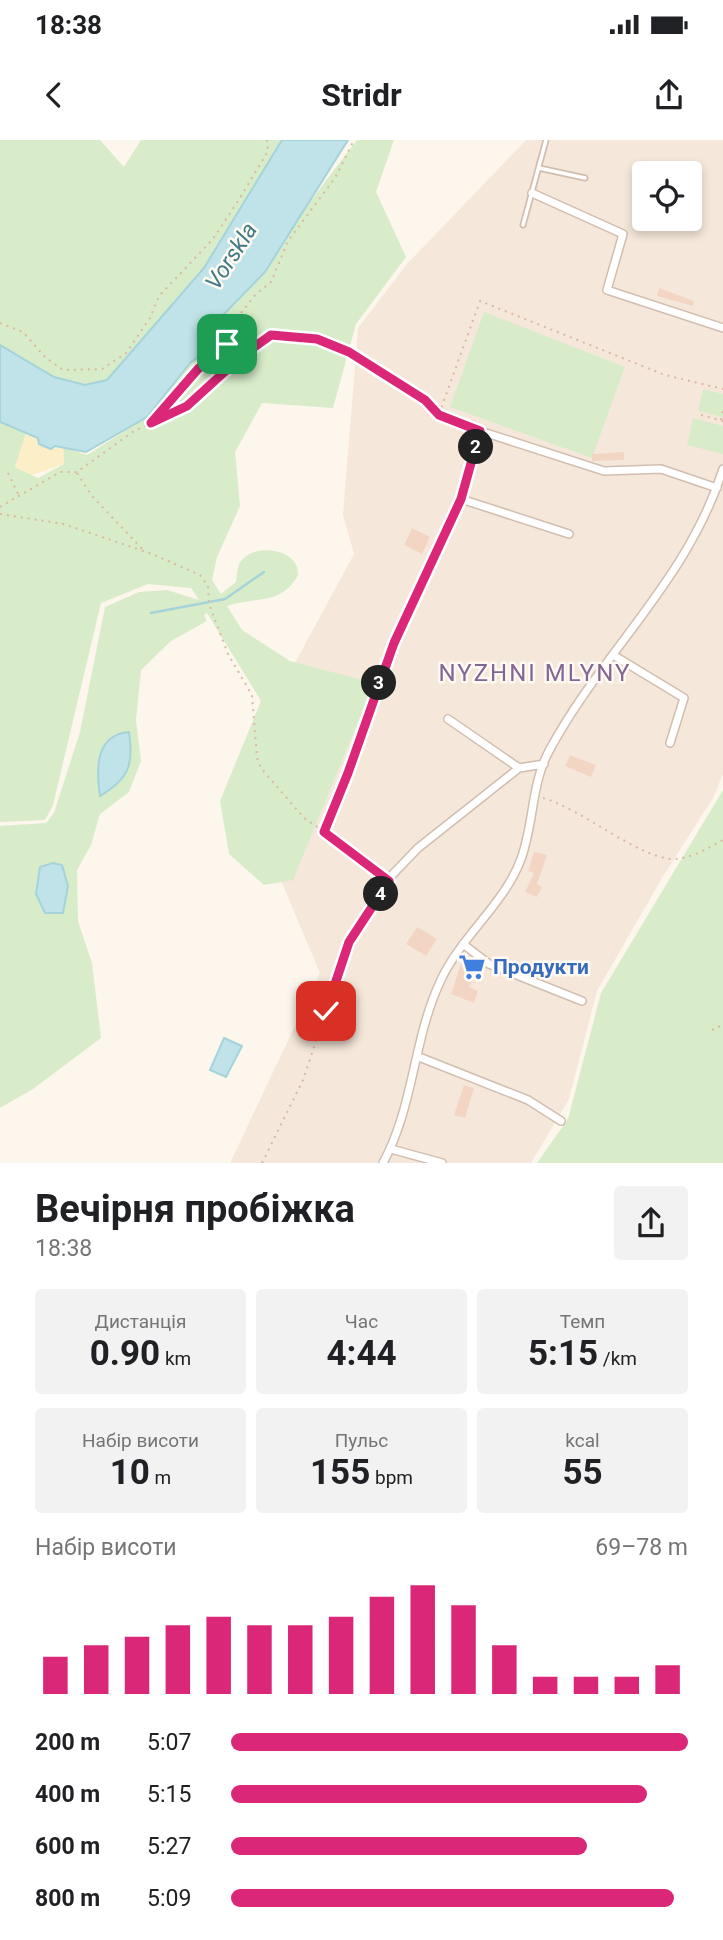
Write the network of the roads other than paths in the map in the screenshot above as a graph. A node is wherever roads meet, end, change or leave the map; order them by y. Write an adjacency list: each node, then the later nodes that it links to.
1 (546, 140): 2 (lane)
2 (539, 168): 3 (lane); 4 (lane)
3 (585, 178)
4 (532, 193): 5 (lane); 6 (street)
5 (523, 225)
6 (723, 328)
7 (723, 469): 8 (street)
8 (717, 488): 9 (street); 12 (street)
9 (461, 499): 10 (street); 11 (street)
10 (569, 534)
11 (434, 559)
12 (613, 654): 14 (street); 15 (street)
13 (448, 719): 16 (street)
14 (670, 743)
15 (544, 764): 16 (street); 20 (street)
16 (519, 768): 18 (street)
17 (327, 834): 18 (street)
18 (389, 881): 19 (street)
19 (364, 919)
20 (463, 944): 21 (street); 22 (street)
21 (582, 1002)
22 (419, 1057): 23 (street); 24 (street)
23 (561, 1121)
24 (391, 1149): 25 (street); 26 (street)
25 (383, 1163)
26 (442, 1163)

